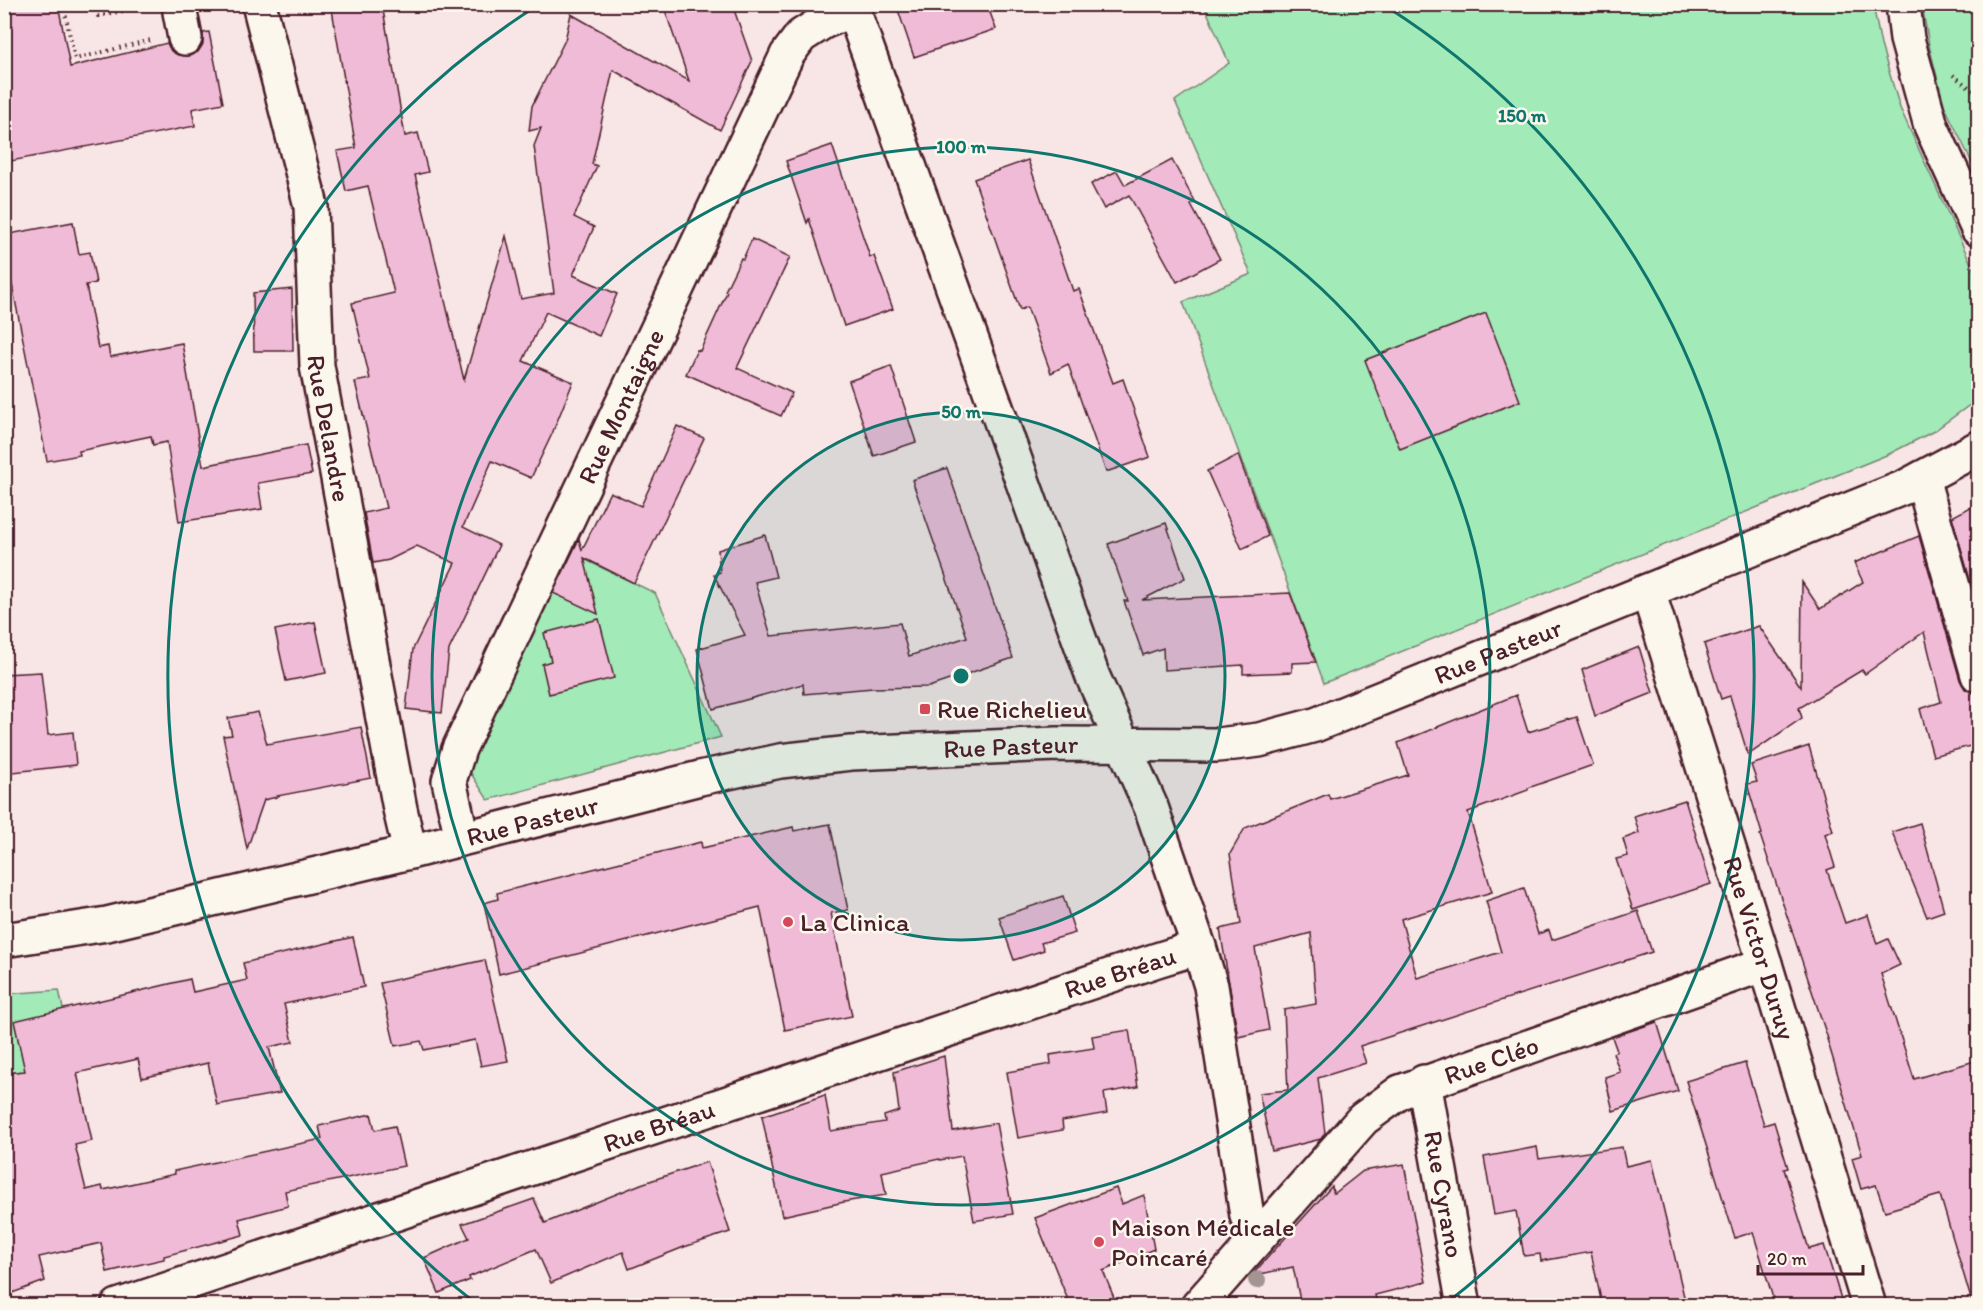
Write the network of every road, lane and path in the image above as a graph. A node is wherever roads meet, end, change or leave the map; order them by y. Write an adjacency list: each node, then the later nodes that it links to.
1 (63, 4): 8 (path)
2 (95, 4): 3 (path)
3 (158, 4)
4 (180, 4): 8 (street)
5 (259, 4): 16 (street, Rue Delandre)
6 (1903, 4): 9 (street)
7 (852, 7): 14 (street); 15 (street, Rue Montaigne)
8 (172, 38)
9 (1978, 229)
10 (1978, 448): 11 (street, Rue Pasteur)
11 (1922, 478): 12 (street, Rue Pasteur); 13 (street)
12 (1648, 591): 14 (street, Rue Pasteur); 19 (street, Rue Victor Duruy)
13 (1978, 675)
14 (1123, 745): 15 (street, Rue Pasteur); 18 (street)
15 (462, 838): 16 (street, Rue Pasteur)
16 (410, 852): 17 (street, Rue Pasteur)
17 (4, 940)
18 (1199, 947): 21 (street); 22 (street, Rue Bréau)
19 (1765, 964): 20 (street, Rue Cléo); 25 (street, Rue Victor Duruy)
20 (1424, 1082): 21 (street, Rue Cléo); 24 (street, Rue Cyrano)
21 (1264, 1231): 23 (street, Rue Cléo)
22 (118, 1305)
23 (1198, 1305)
24 (1464, 1305)
25 (1869, 1305)

